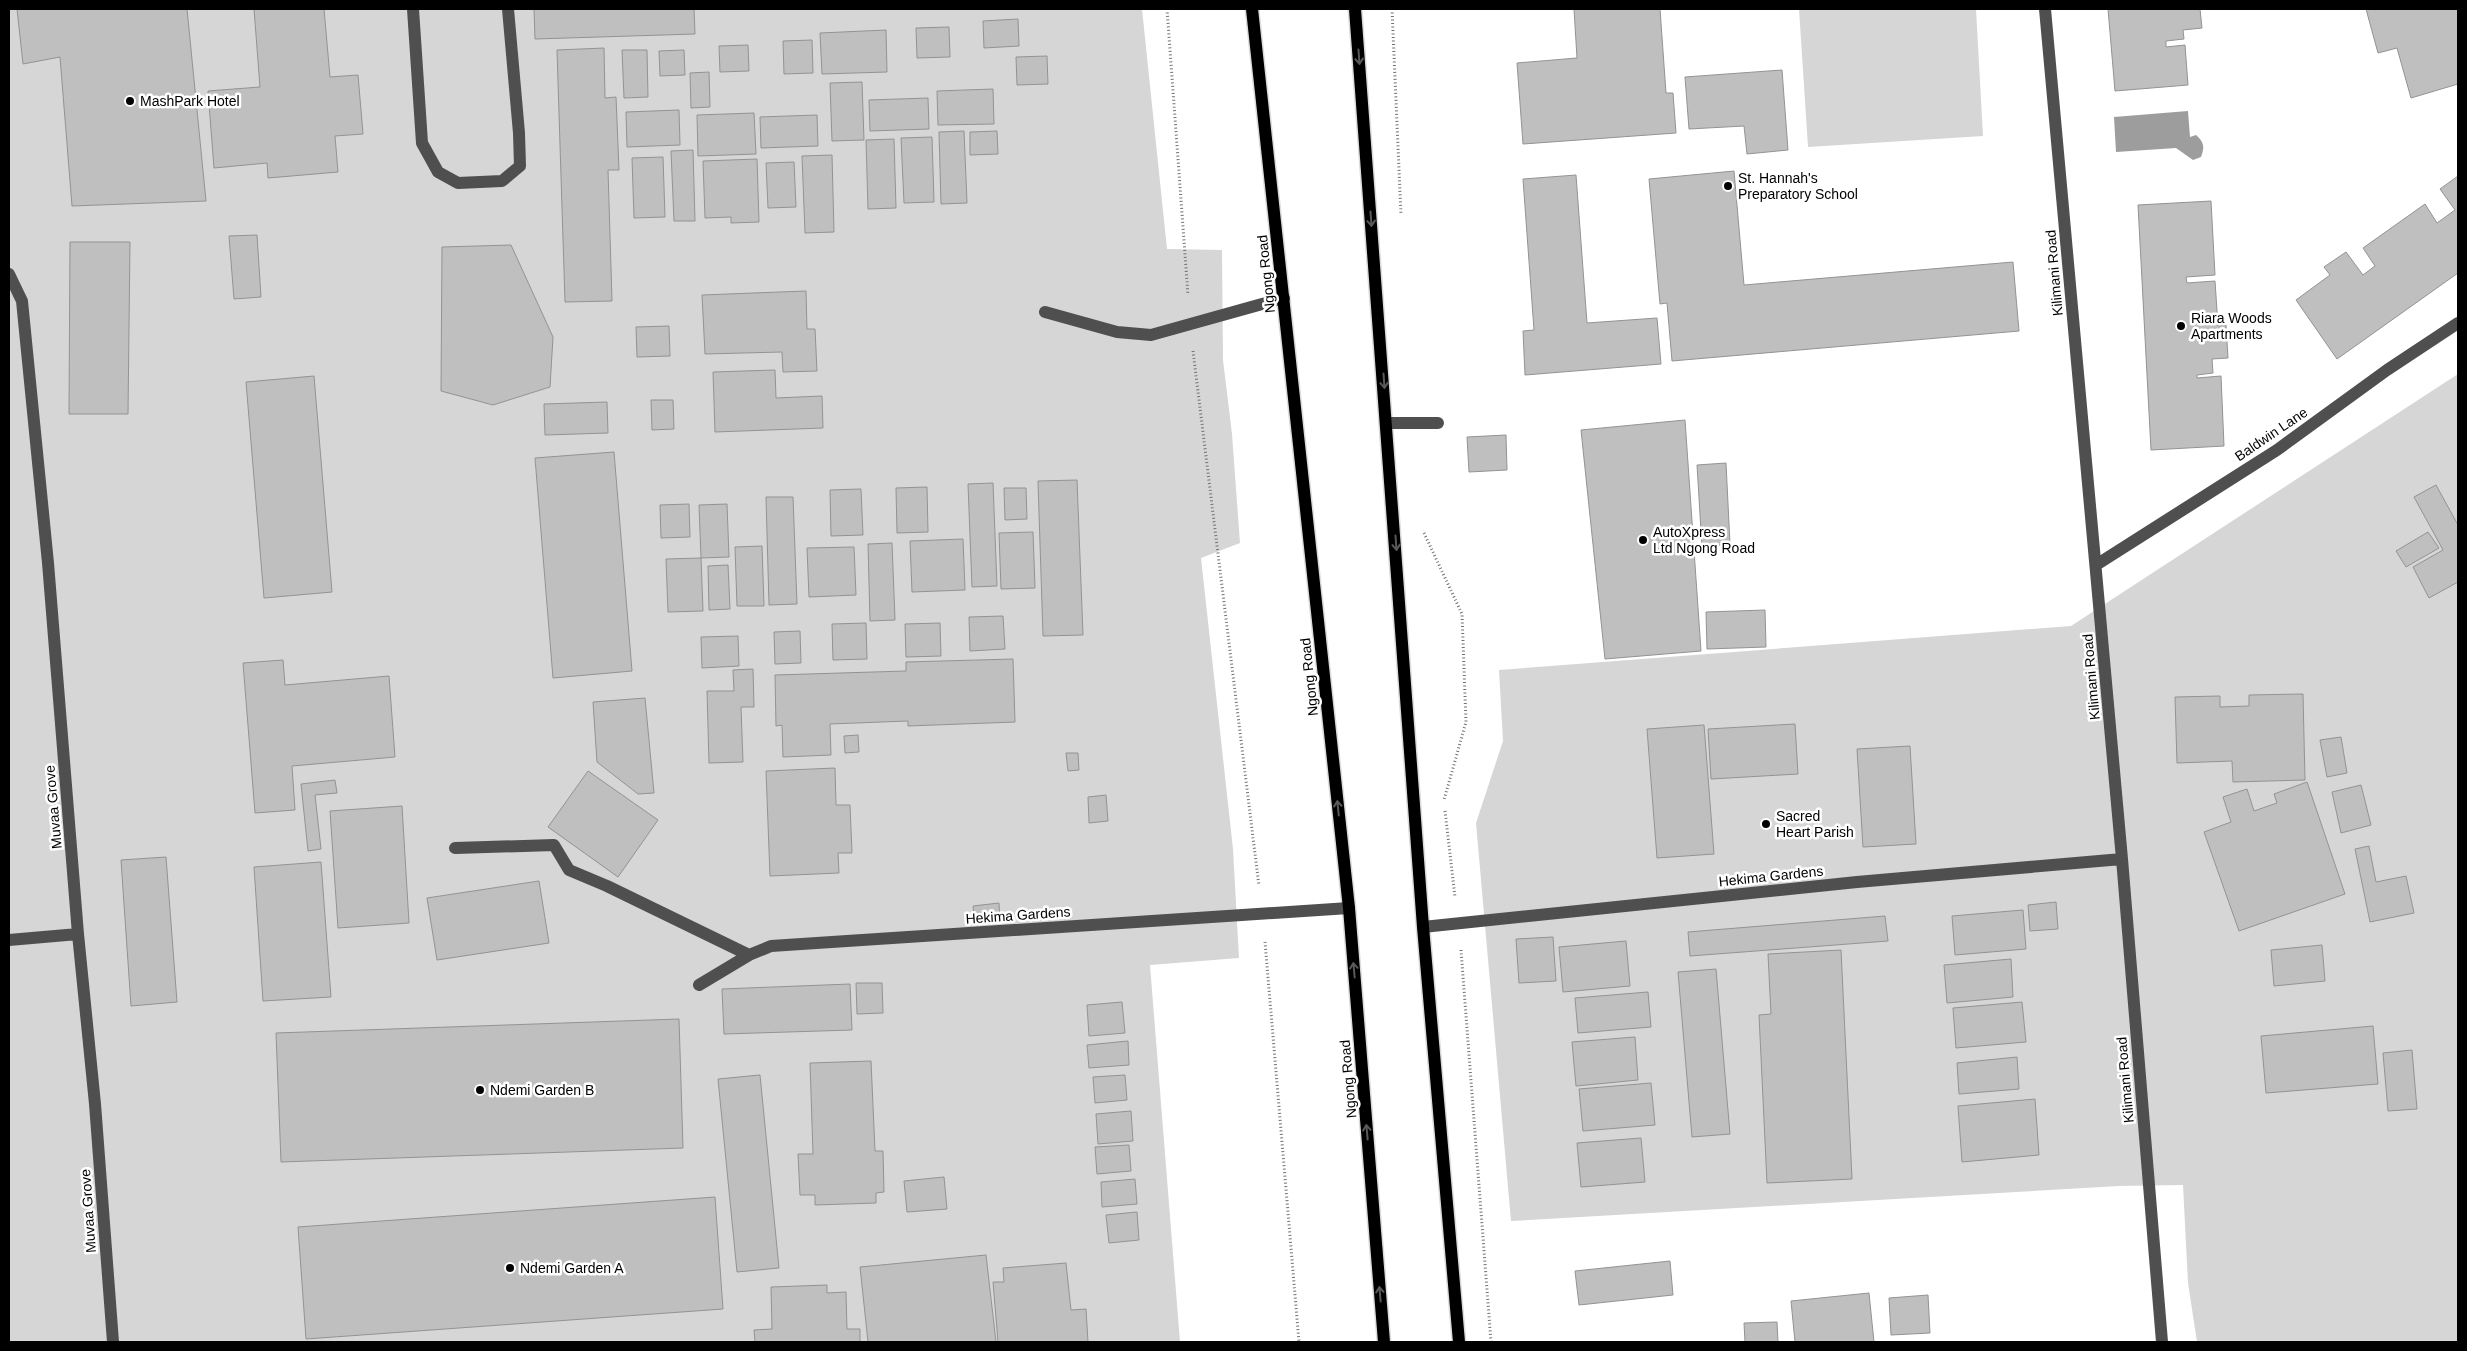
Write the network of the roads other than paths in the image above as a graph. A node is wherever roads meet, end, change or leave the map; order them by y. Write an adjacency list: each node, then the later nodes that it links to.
1 (413, 9): 2 (street)
2 (508, 9)
3 (1252, 9): 7 (main road, Ngong Road)
4 (1355, 9): 10 (main road, one-way to 10)
5 (2045, 9): 12 (street, Kilimani Road)
6 (9, 274): 17 (street, Muvaa Grove)
7 (1284, 298): 8 (street); 15 (main road, Ngong Road, one-way to 7)
8 (1045, 312)
9 (2458, 323): 12 (street, Baldwin Lane)
10 (1387, 423): 11 (street); 16 (main road, one-way to 16)
11 (1438, 423)
12 (2096, 564): 14 (street, Kilimani Road)
13 (454, 848): 19 (street)
14 (2122, 859): 16 (street, Hekima Gardens); 24 (street, Kilimani Road)
15 (1349, 908): 19 (street, Hekima Gardens); 22 (main road, Ngong Road, one-way to 15)
16 (1423, 927): 23 (main road)
17 (78, 934): 18 (street); 21 (street, Muvaa Grove)
18 (9, 940)
19 (749, 955): 20 (street, Hekima Gardens)
20 (699, 985)
21 (113, 1342)
22 (1384, 1342)
23 (1458, 1342)
24 (2162, 1342)

